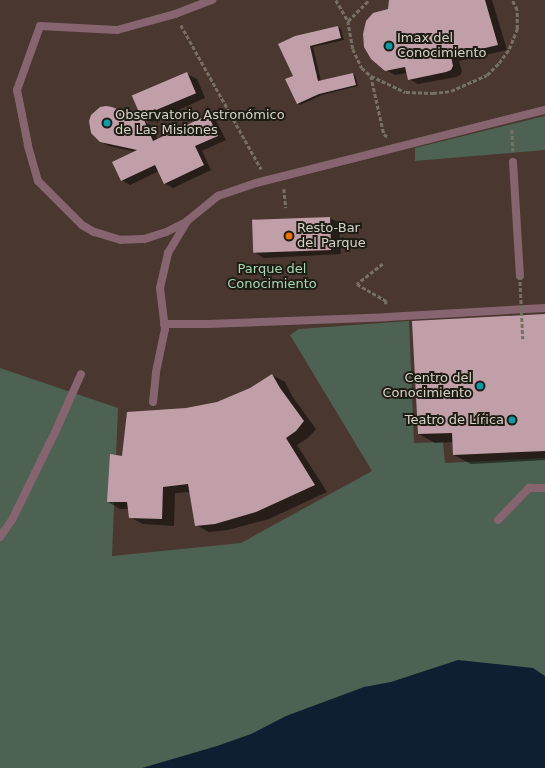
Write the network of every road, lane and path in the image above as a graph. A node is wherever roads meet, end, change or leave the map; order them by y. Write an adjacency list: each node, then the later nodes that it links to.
1 (212, 0): 5 (street)
2 (336, 0): 6 (path)
3 (369, 0): 6 (path)
4 (512, 0): 7 (path)
5 (175, 14): 12 (path); 14 (street)
6 (348, 21): 7 (path)
7 (371, 76): 9 (path)
8 (545, 110): 9 (street)
9 (400, 146): 11 (street)
10 (513, 162): 16 (street)
11 (283, 177): 12 (street); 13 (path)
12 (267, 181): 14 (street)
13 (286, 208)
14 (187, 222): 19 (street)
15 (382, 264): 18 (path)
16 (520, 276): 20 (path, bridge)
17 (545, 308): 18 (street)
18 (387, 317): 19 (street)
19 (164, 324): 22 (street)
20 (523, 339)
21 (81, 374): 25 (street)
22 (153, 402)
23 (545, 488): 24 (street)
24 (498, 520)
25 (0, 537)

